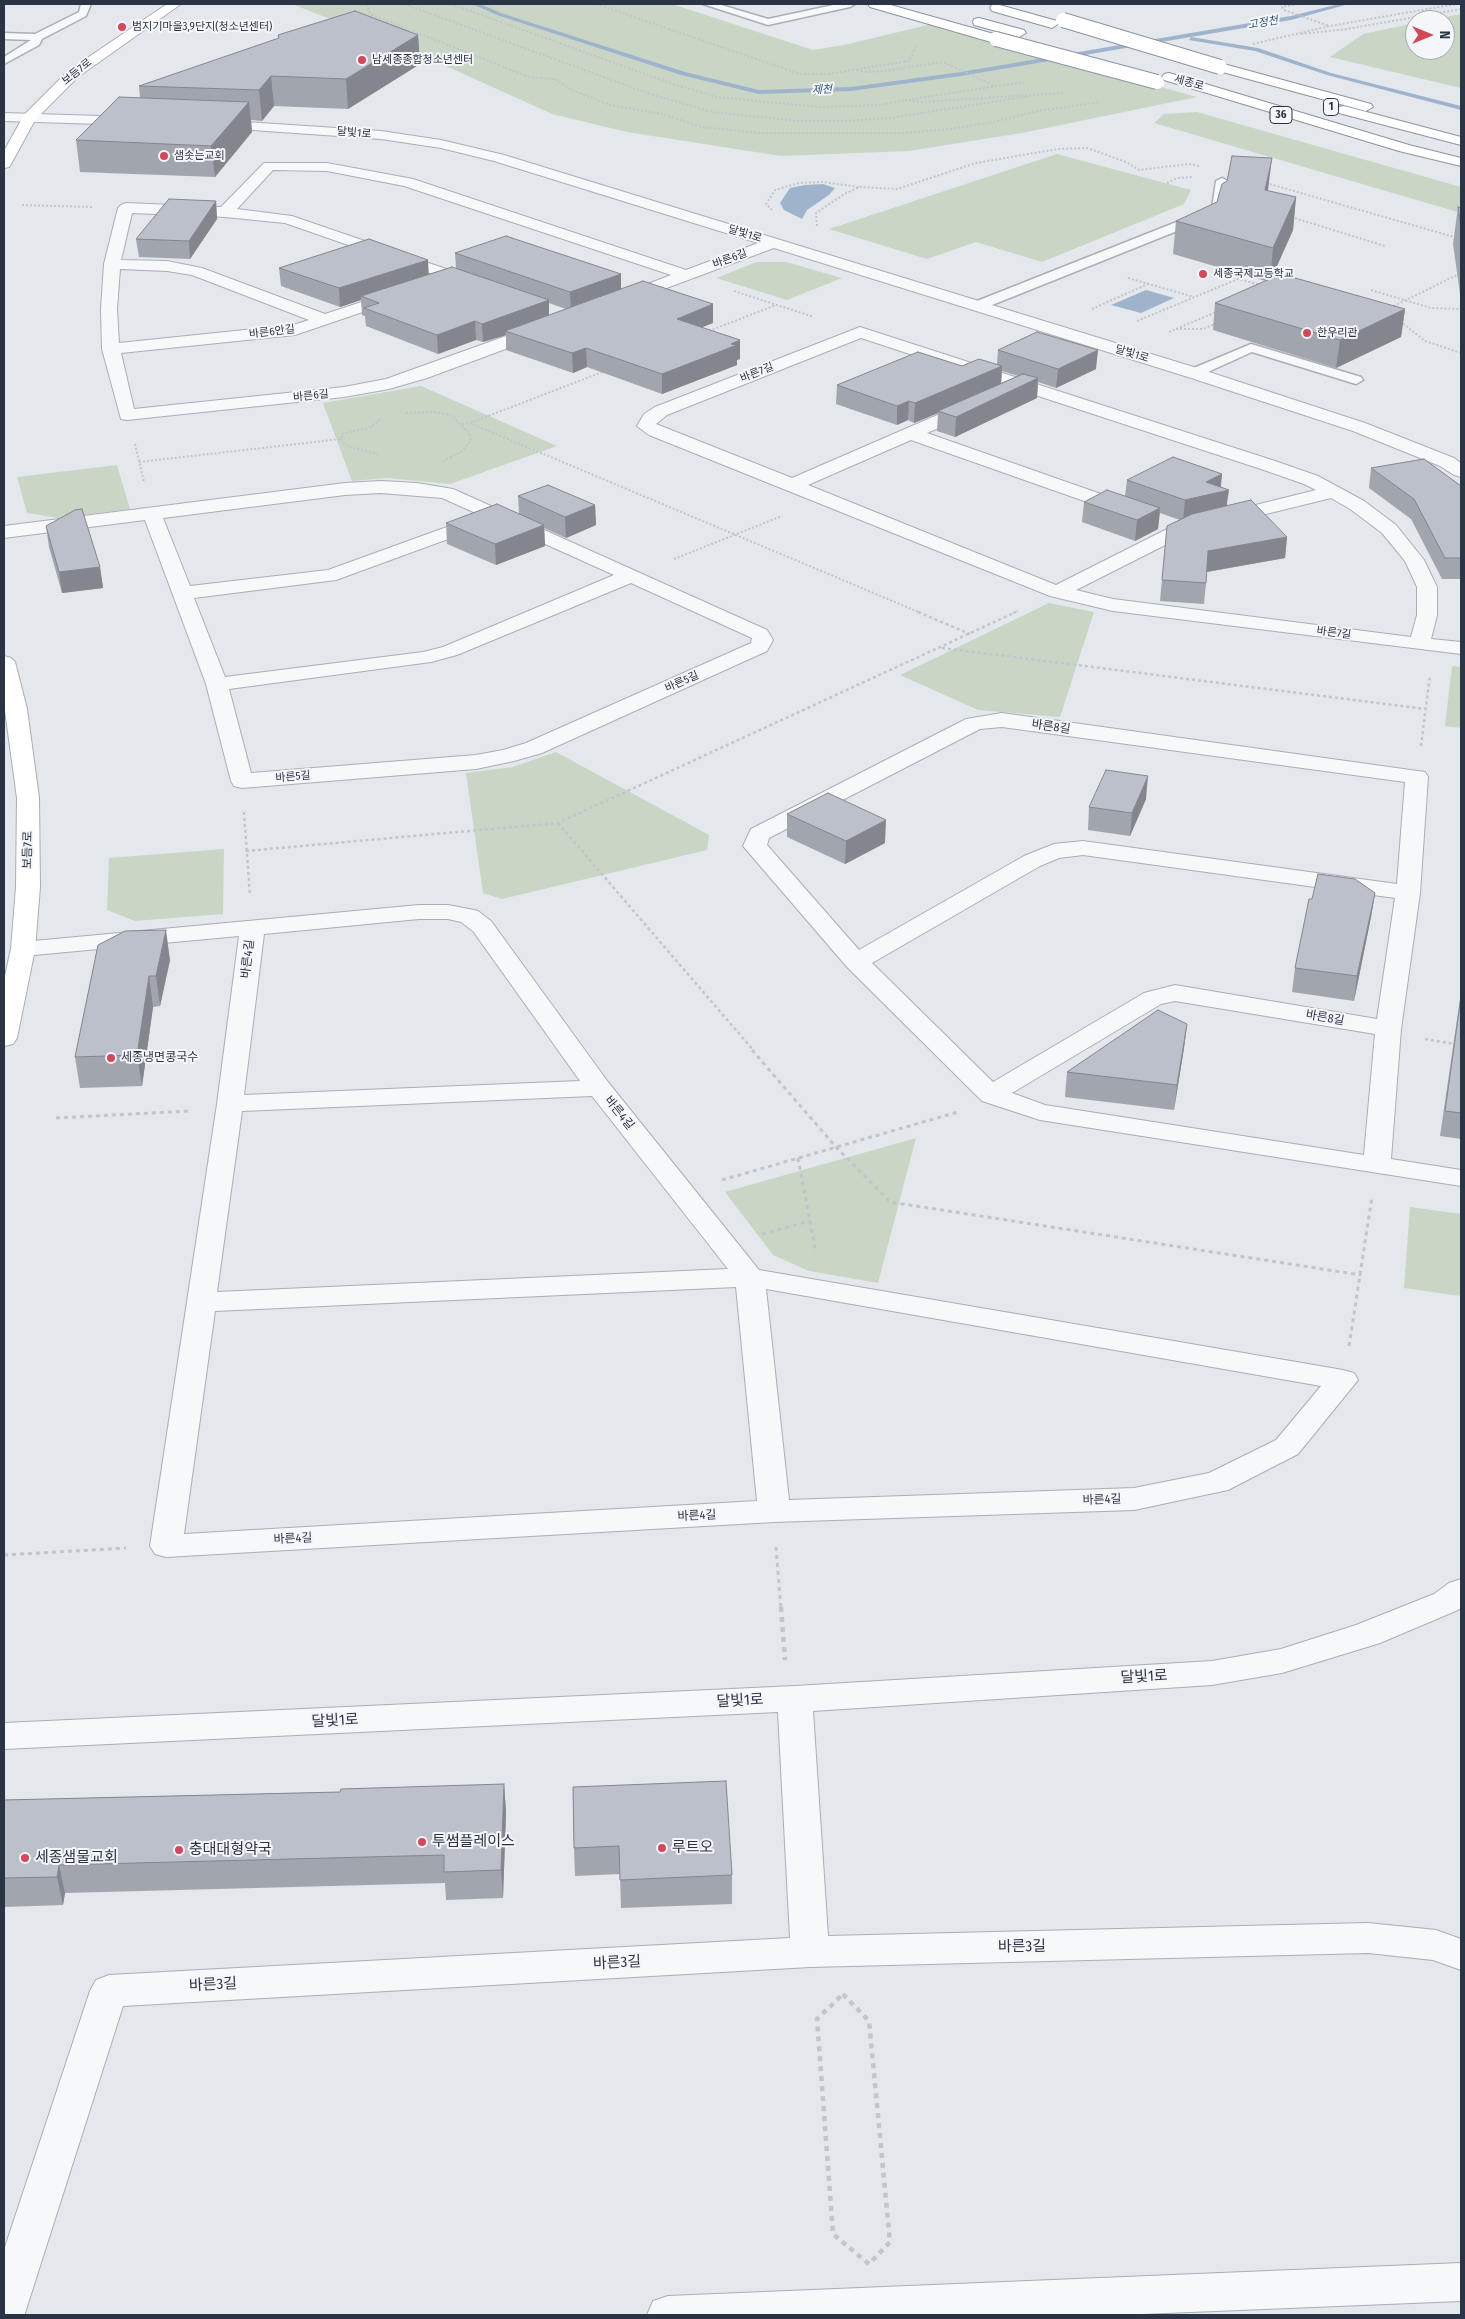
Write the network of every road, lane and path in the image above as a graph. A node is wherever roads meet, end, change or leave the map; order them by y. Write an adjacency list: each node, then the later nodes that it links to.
1 (86, 4): 19 (lane)
2 (175, 4): 31 (main road, 보듬7로)
3 (367, 4): 29 (path)
4 (404, 4): 26 (path)
5 (451, 4): 28 (path)
6 (708, 4): 7 (lane)
7 (850, 4)
8 (874, 4): 23 (main road, 36, bridge)
9 (918, 4): 23 (main road, 세종로)
10 (980, 4): 15 (main road, 세종로 / 1)
11 (1008, 4): 15 (main road)
12 (1298, 4): 16 (path)
13 (1456, 4): 16 (path)
14 (1461, 9): 17 (path)
15 (1058, 22): 34 (main road, bridge); 35 (main road, 세종로 / 1)
16 (1330, 26): 17 (path)
17 (1295, 34): 20 (path)
18 (4, 36): 19 (lane)
19 (37, 37): 21 (lane)
20 (1253, 43)
21 (4, 61)
22 (855, 70): 25 (path)
23 (1163, 80): 36 (main road, 36)
24 (1024, 82): 25 (path)
25 (995, 86): 28 (path)
26 (1049, 92): 27 (path); 28 (path)
27 (1067, 93)
28 (905, 100)
29 (1109, 101)
30 (4, 117): 31 (street)
31 (29, 118): 32 (street); 37 (main road, 보듬7로)
32 (151, 122)
33 (198, 124): 49 (street, 달빛1로)
34 (1461, 134)
35 (1461, 141)
36 (1461, 162)
37 (4, 164)
38 (1199, 166): 41 (path)
39 (1222, 181): 62 (lane)
40 (1260, 182): 48 (path)
41 (860, 187): 45 (path); 47 (path)
42 (22, 205): 43 (path)
43 (126, 208): 44 (street); 51 (street)
44 (225, 212): 53 (street); 54 (street)
45 (777, 214)
46 (1283, 214): 50 (path)
47 (809, 224)
48 (1461, 239)
49 (773, 243): 53 (street, 바른6길); 62 (street, 달빛1로)
50 (1385, 246)
51 (112, 264): 67 (street); 74 (street)
52 (1461, 273): 59 (path)
53 (686, 275): 60 (street, 바른6길); 61 (path)
54 (454, 277): 57 (street); 67 (street, 바른6안길)
55 (1148, 284): 64 (path)
56 (1264, 286): 70 (path)
57 (490, 290)
58 (1371, 290): 59 (path)
59 (1405, 300): 63 (path); 66 (path)
60 (607, 305)
61 (776, 305): 72 (path); 73 (path)
62 (977, 306): 77 (street, 달빛1로)
63 (1461, 309)
64 (1089, 310)
65 (1220, 311): 69 (path)
66 (1384, 311)
67 (325, 320): 74 (street, 바른6안길)
68 (1399, 320): 75 (path)
69 (1220, 322)
70 (1132, 324)
71 (554, 325): 81 (street, 바른6길)
72 (860, 332): 79 (street); 91 (street, 바른7길)
73 (702, 334)
74 (111, 349): 81 (street)
75 (1461, 353)
76 (609, 370): 83 (path)
77 (1194, 373): 78 (lane); 90 (street, 달빛1로)
78 (1356, 380)
79 (1023, 384): 85 (street); 92 (street)
80 (402, 413): 84 (path)
81 (127, 415): 89 (path)
82 (386, 417): 86 (path)
83 (470, 423): 84 (path); 98 (path)
84 (462, 424): 88 (path)
85 (910, 433): 91 (street); 96 (street)
86 (340, 439): 87 (path); 89 (path)
87 (382, 455)
88 (442, 461)
89 (139, 462): 94 (path)
90 (1461, 471)
91 (792, 485): 93 (street, 바른7길)
92 (1333, 492): 96 (street); 103 (street)
93 (824, 499): 98 (path); 100 (street, 바른7길)
94 (152, 513): 95 (street, 바른5길); 97 (street, 바른5길); 101 (street)
95 (497, 515): 99 (street, 바른5길); 101 (street)
96 (1182, 529): 100 (street)
97 (4, 532)
98 (735, 536): 99 (path); 102 (path)
99 (630, 576): 107 (street); 110 (street, 바른5길)
100 (1057, 592): 102 (path); 103 (street, 바른7길)
101 (181, 593): 107 (street)
102 (970, 634): 104 (path)
103 (1426, 644): 105 (street, 바른7길); 108 (path)
104 (941, 648): 108 (path); 111 (path)
105 (1461, 648)
106 (4, 662): 115 (main road, 보듬7로)
107 (217, 684): 110 (street)
108 (1426, 709): 109 (path)
109 (1417, 777): 113 (street); 116 (street, 바른8길)
110 (242, 782): 112 (path)
111 (558, 823): 112 (path); 127 (path)
112 (246, 851): 114 (path)
113 (1408, 893): 116 (street); 117 (street)
114 (252, 928): 115 (street, 바른4길); 121 (street, 바른4길); 123 (street, 바른4길)
115 (23, 949): 118 (main road, 보듬7로)
116 (856, 962): 122 (street, 바른8길)
117 (1388, 1029): 122 (street, 바른8길); 129 (street)
118 (4, 1038)
119 (1424, 1039): 120 (path)
120 (1461, 1045)
121 (599, 1088): 123 (street); 136 (street, 바른4길)
122 (991, 1095): 129 (street, 바른8길)
123 (230, 1104): 137 (street, 바른4길)
124 (195, 1111): 126 (path)
125 (958, 1112): 127 (path)
126 (56, 1118)
127 (836, 1147): 128 (path); 135 (path)
128 (798, 1158): 131 (path); 132 (path)
129 (1377, 1164): 130 (street, 바른8길); 135 (path)
130 (1461, 1178)
131 (722, 1180)
132 (810, 1221): 133 (path); 134 (path)
133 (753, 1237)
134 (817, 1260)
135 (1361, 1275): 138 (path)
136 (750, 1277): 137 (street); 138 (street); 139 (street)
137 (201, 1302): 140 (street, 바른4길)
138 (1343, 1380): 139 (street, 바른4길)
139 (774, 1511): 140 (street, 바른4길); 143 (path)
140 (166, 1546): 141 (path)
141 (4, 1555)
142 (1461, 1591): 143 (street, 달빛1로)
143 (791, 1683): 144 (street, 달빛1로); 145 (street)
144 (4, 1736)
145 (810, 1952): 146 (street, 바른3길); 149 (street, 바른3길)
146 (1461, 1955)
147 (843, 1994): 147 (path)
148 (1461, 2282): 150 (street)
149 (4, 2312)
150 (668, 2315)

